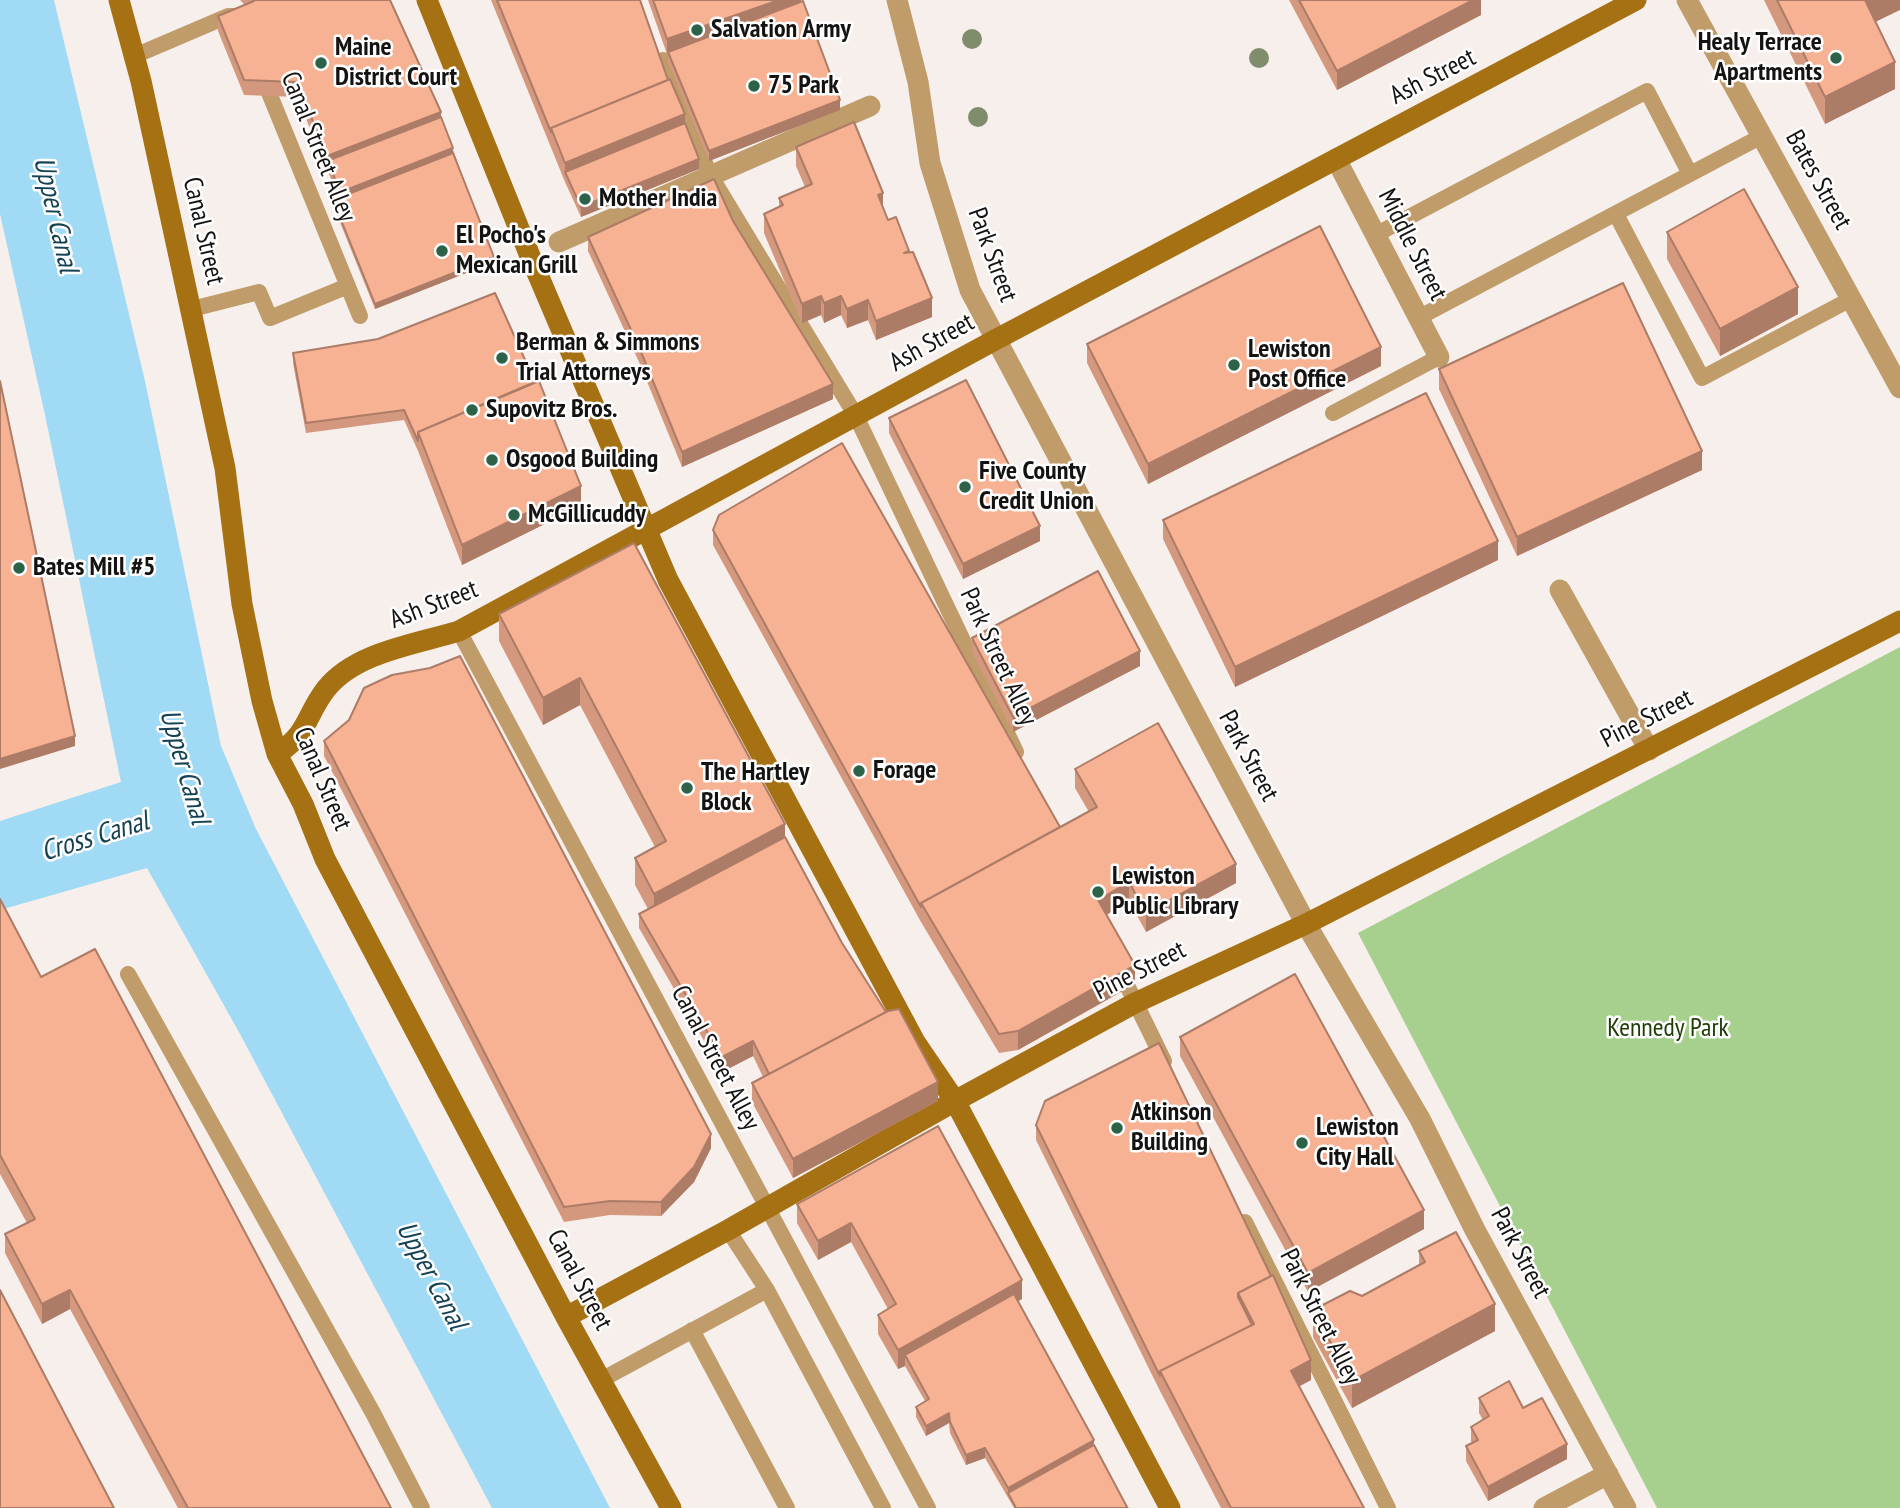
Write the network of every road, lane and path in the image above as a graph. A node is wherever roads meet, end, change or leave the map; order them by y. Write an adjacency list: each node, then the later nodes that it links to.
1 (120, 0): 7 (main road, Canal Street)
2 (427, 0): 28 (main road)
3 (897, 0): 23 (street, Park Street)
4 (1636, 0): 12 (main road, Ash Street)
5 (1687, 0): 11 (street, Bates Street)
6 (243, 29): 7 (lane)
7 (132, 57): 20 (main road, Canal Street)
8 (663, 60): 14 (lane, Park Street Alley)
9 (259, 67): 18 (lane, Canal Street Alley)
10 (870, 106): 14 (street)
11 (1762, 136): 13 (lane); 19 (street, Bates Street)
12 (1336, 159): 16 (street, Middle Street); 23 (main road, Ash Street)
13 (1690, 174): 15 (lane); 16 (lane)
14 (710, 175): 17 (street); 27 (lane, Park Street Alley)
15 (1616, 216): 19 (lane); 22 (lane)
16 (1375, 235): 22 (street, Middle Street)
17 (559, 242)
18 (348, 286): 20 (lane); 21 (lane, Canal Street Alley)
19 (1852, 299): 25 (street, Bates Street)
20 (192, 309): 33 (main road, Canal Street)
21 (360, 316)
22 (1418, 318): 24 (street, Middle Street)
23 (995, 340): 27 (main road, Ash Street); 35 (street, Park Street)
24 (1438, 357): 26 (lane)
25 (1900, 388)
26 (1334, 414)
27 (856, 416): 28 (main road, Ash Street); 34 (lane, Park Street Alley)
28 (645, 530): 31 (main road, Ash Street); 40 (main road)
29 (1560, 590): 32 (street)
30 (1900, 621): 32 (main road, Pine Street)
31 (459, 631): 33 (main road, Ash Street); 41 (lane, Canal Street Alley)
32 (1648, 750): 35 (main road, Pine Street)
33 (277, 754): 45 (main road, Canal Street)
34 (1022, 766)
35 (1306, 924): 38 (main road, Pine Street); 48 (street, Park Street)
36 (1111, 953): 38 (lane)
37 (128, 974): 49 (lane)
38 (1135, 1003): 39 (lane); 40 (main road, Pine Street)
39 (1172, 1077)
40 (955, 1101): 41 (main road, Pine Street); 54 (main road)
41 (767, 1208): 43 (main road, Pine Street); 53 (lane, Canal Street Alley)
42 (1240, 1212): 55 (lane, Park Street Alley)
43 (728, 1230): 44 (lane); 45 (main road, Pine Street)
44 (767, 1290): 46 (lane); 52 (lane)
45 (566, 1317): 47 (main road, Canal Street)
46 (692, 1331): 47 (lane); 51 (lane)
47 (601, 1380): 50 (main road, Canal Street)
48 (1608, 1474): 56 (street); 57 (street, Park Street)
49 (422, 1508)
50 (671, 1508)
51 (787, 1508)
52 (883, 1508)
53 (928, 1508)
54 (1170, 1508)
55 (1388, 1508)
56 (1544, 1508)
57 (1626, 1508)

